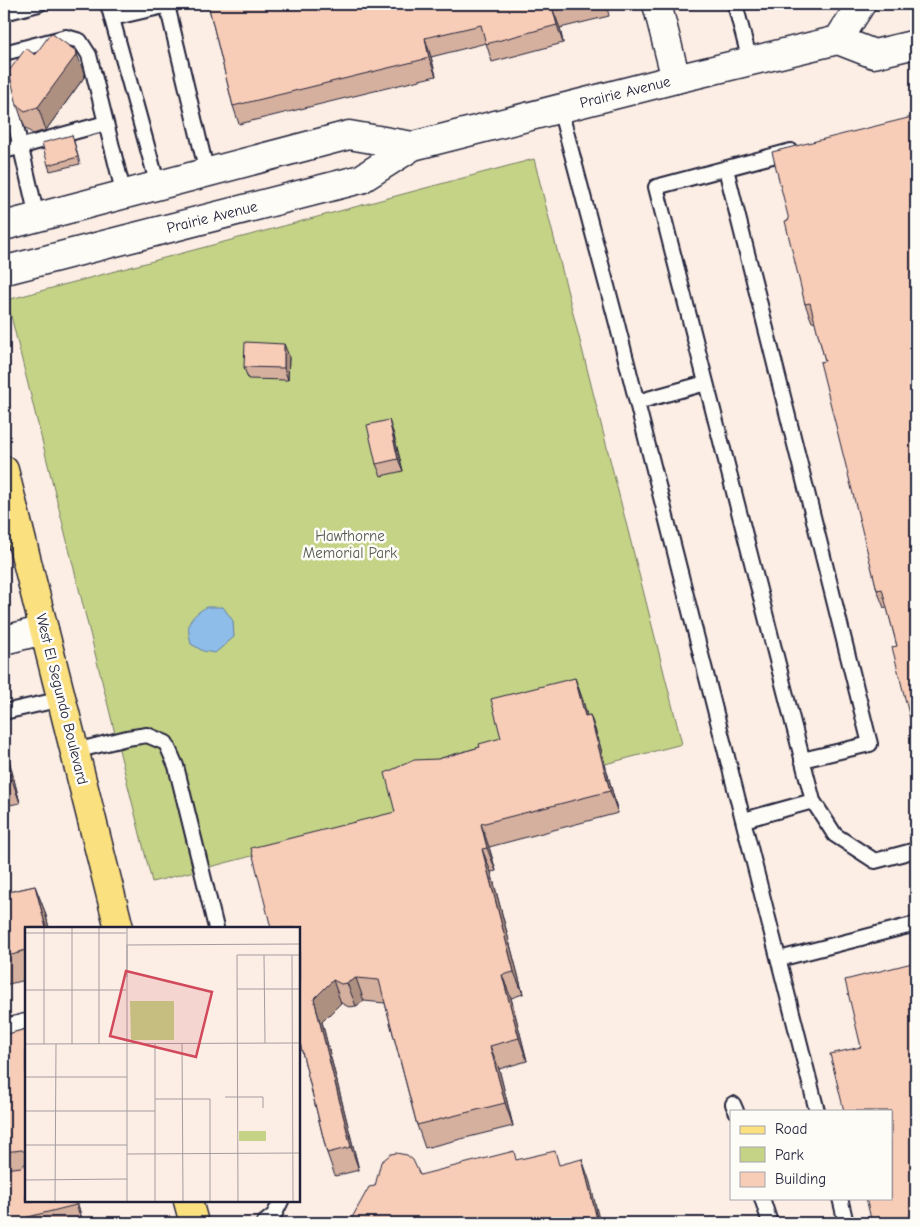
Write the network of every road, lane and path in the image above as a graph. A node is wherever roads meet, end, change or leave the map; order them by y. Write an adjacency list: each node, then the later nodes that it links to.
1 (39, 4): 7 (lane)
2 (108, 4): 8 (lane)
3 (170, 4): 8 (lane); 22 (lane)
4 (657, 4): 14 (main road)
5 (735, 4): 12 (lane)
6 (861, 4): 9 (main road)
7 (4, 13)
8 (112, 18): 23 (lane)
9 (838, 40): 10 (main road); 12 (main road, Prairie Avenue)
10 (916, 44)
11 (4, 53): 16 (lane)
12 (750, 61): 14 (main road, Prairie Avenue)
13 (4, 75): 17 (lane)
14 (676, 79): 15 (main road, Prairie Avenue)
15 (560, 109): 18 (main road, Prairie Avenue); 29 (lane)
16 (106, 122): 17 (lane); 24 (lane)
17 (20, 146): 20 (lane); 25 (lane)
18 (413, 146): 22 (main road, Prairie Avenue); 27 (main road, Prairie Avenue)
19 (802, 148): 21 (lane)
20 (4, 150)
21 (726, 168): 28 (lane); 37 (lane)
22 (207, 172): 23 (main road, Prairie Avenue)
23 (158, 186): 24 (main road, Prairie Avenue)
24 (124, 195): 25 (main road, Prairie Avenue)
25 (37, 217): 26 (main road, Prairie Avenue)
26 (4, 226)
27 (4, 268)
28 (706, 383): 29 (lane); 37 (lane)
29 (637, 402): 39 (lane)
30 (4, 470): 31 (main road, West El Segundo Boulevard)
31 (11, 532): 32 (main road, West El Segundo Boulevard)
32 (44, 630): 33 (main road); 34 (main road, West El Segundo Boulevard)
33 (4, 640)
34 (62, 700): 35 (lane); 36 (main road, West El Segundo Boulevard)
35 (4, 712)
36 (75, 751): 42 (main road, West El Segundo Boulevard); 43 (lane)
37 (802, 760): 38 (lane)
38 (813, 801): 39 (lane); 40 (lane)
39 (744, 820): 44 (lane)
40 (916, 850)
41 (916, 924): 44 (lane)
42 (119, 927)
43 (216, 927)
44 (779, 959): 47 (lane)
45 (25, 1028): 46 (main road)
46 (4, 1034)
47 (817, 1110)
48 (763, 1200): 54 (lane)
49 (840, 1200): 55 (lane)
50 (188, 1202): 52 (main road)
51 (280, 1202): 53 (lane)
52 (194, 1223)
53 (264, 1223)
54 (770, 1223)
55 (846, 1223)

